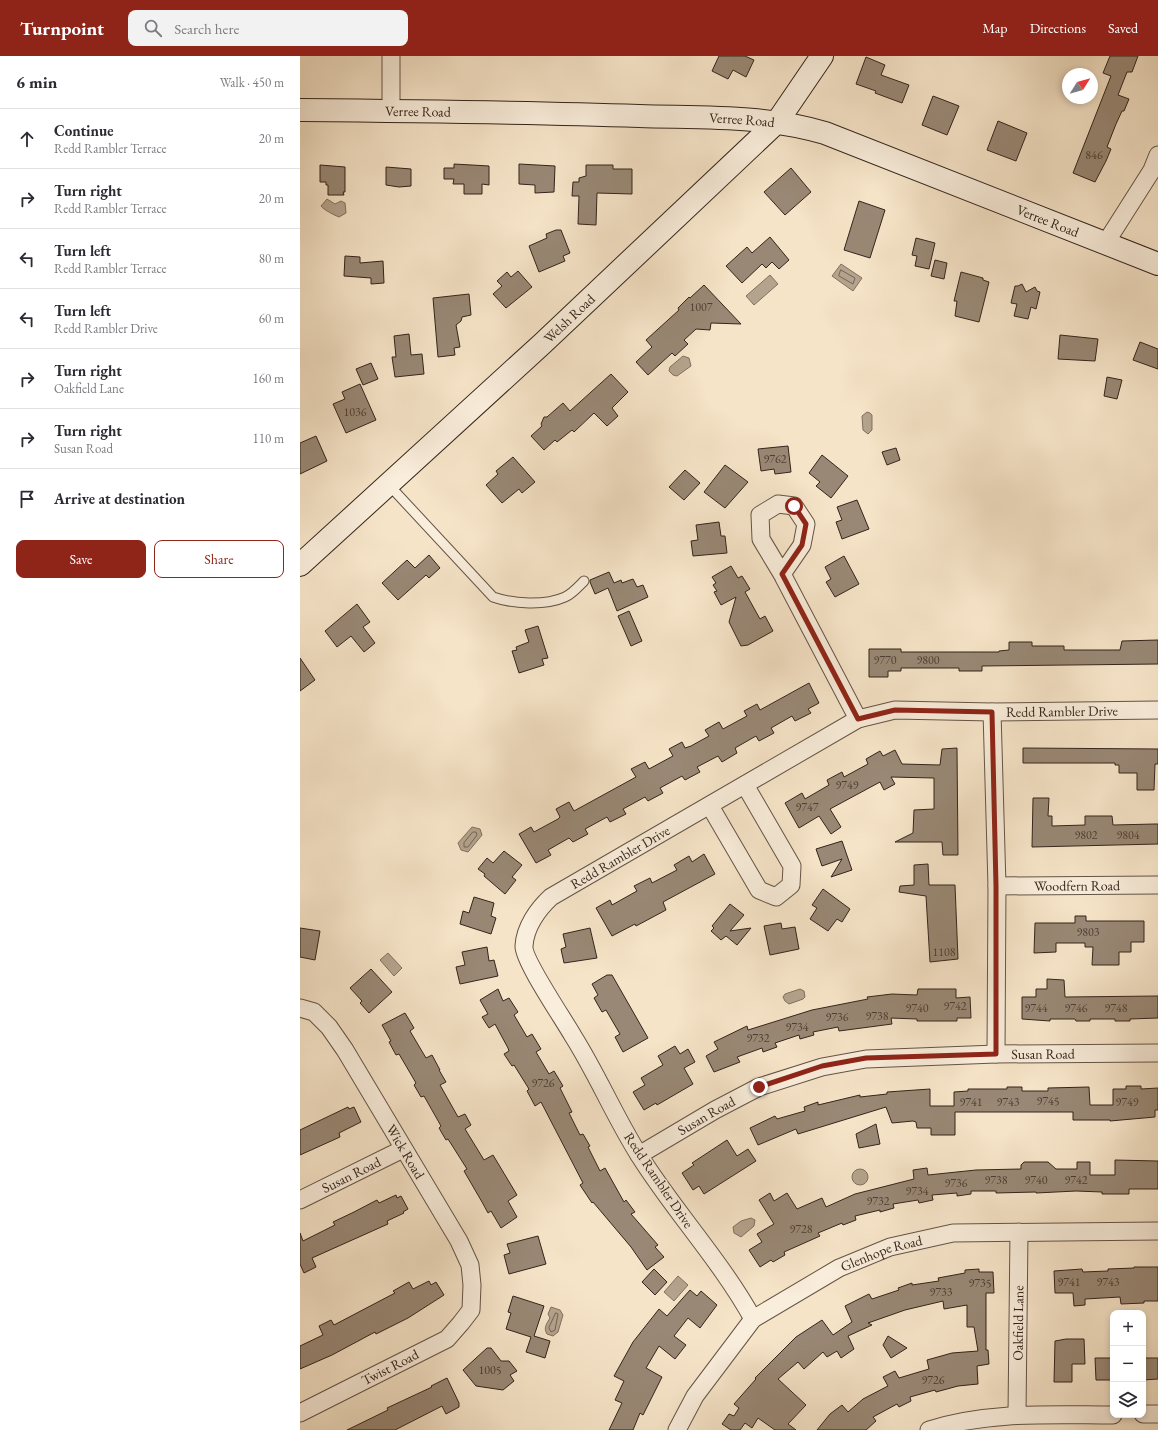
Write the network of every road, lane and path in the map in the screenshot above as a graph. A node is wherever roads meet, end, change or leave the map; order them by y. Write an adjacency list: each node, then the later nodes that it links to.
1 (391, 56): 4 (street)
2 (822, 56): 5 (main road, Welsh Road)
3 (300, 110): 4 (main road, Verree Road)
4 (391, 111): 5 (main road, Verree Road)
5 (777, 122): 7 (main road, Verree Road); 9 (main road, Welsh Road)
6 (1158, 156): 7 (street)
7 (1105, 244): 8 (main road, Verree Road)
8 (1158, 264)
9 (388, 484): 10 (main road, Welsh Road); 12 (lane)
10 (300, 565)
11 (782, 574): 15 (street)
12 (584, 581)
13 (1158, 710): 14 (street, Redd Rambler Drive)
14 (992, 712): 15 (street, Redd Rambler Drive); 19 (street)
15 (858, 719): 16 (street, Redd Rambler Drive)
16 (745, 785): 17 (street, Redd Rambler Drive); 17 (street)
17 (710, 806): 24 (street, Redd Rambler Drive)
18 (1158, 885): 19 (street, Woodfern Road)
19 (996, 886): 22 (street)
20 (303, 1009): 23 (street, Wick Road)
21 (1158, 1053): 22 (street, Susan Road)
22 (996, 1054): 24 (street, Susan Road)
23 (402, 1149): 25 (street, Susan Road); 28 (street, Wick Road)
24 (639, 1155): 29 (street, Redd Rambler Drive)
25 (300, 1200)
26 (1158, 1231): 27 (street, Glenhope Road)
27 (1020, 1232): 29 (street, Glenhope Road); 34 (street, Oakfield Lane)
28 (471, 1310): 30 (street, Twist Road)
29 (753, 1319): 35 (street, Glenhope Road)
30 (300, 1413)
31 (1110, 1414): 34 (street)
32 (1146, 1414): 33 (street)
33 (1158, 1414)
34 (1017, 1415): 36 (street)
35 (677, 1430)
36 (929, 1430)

